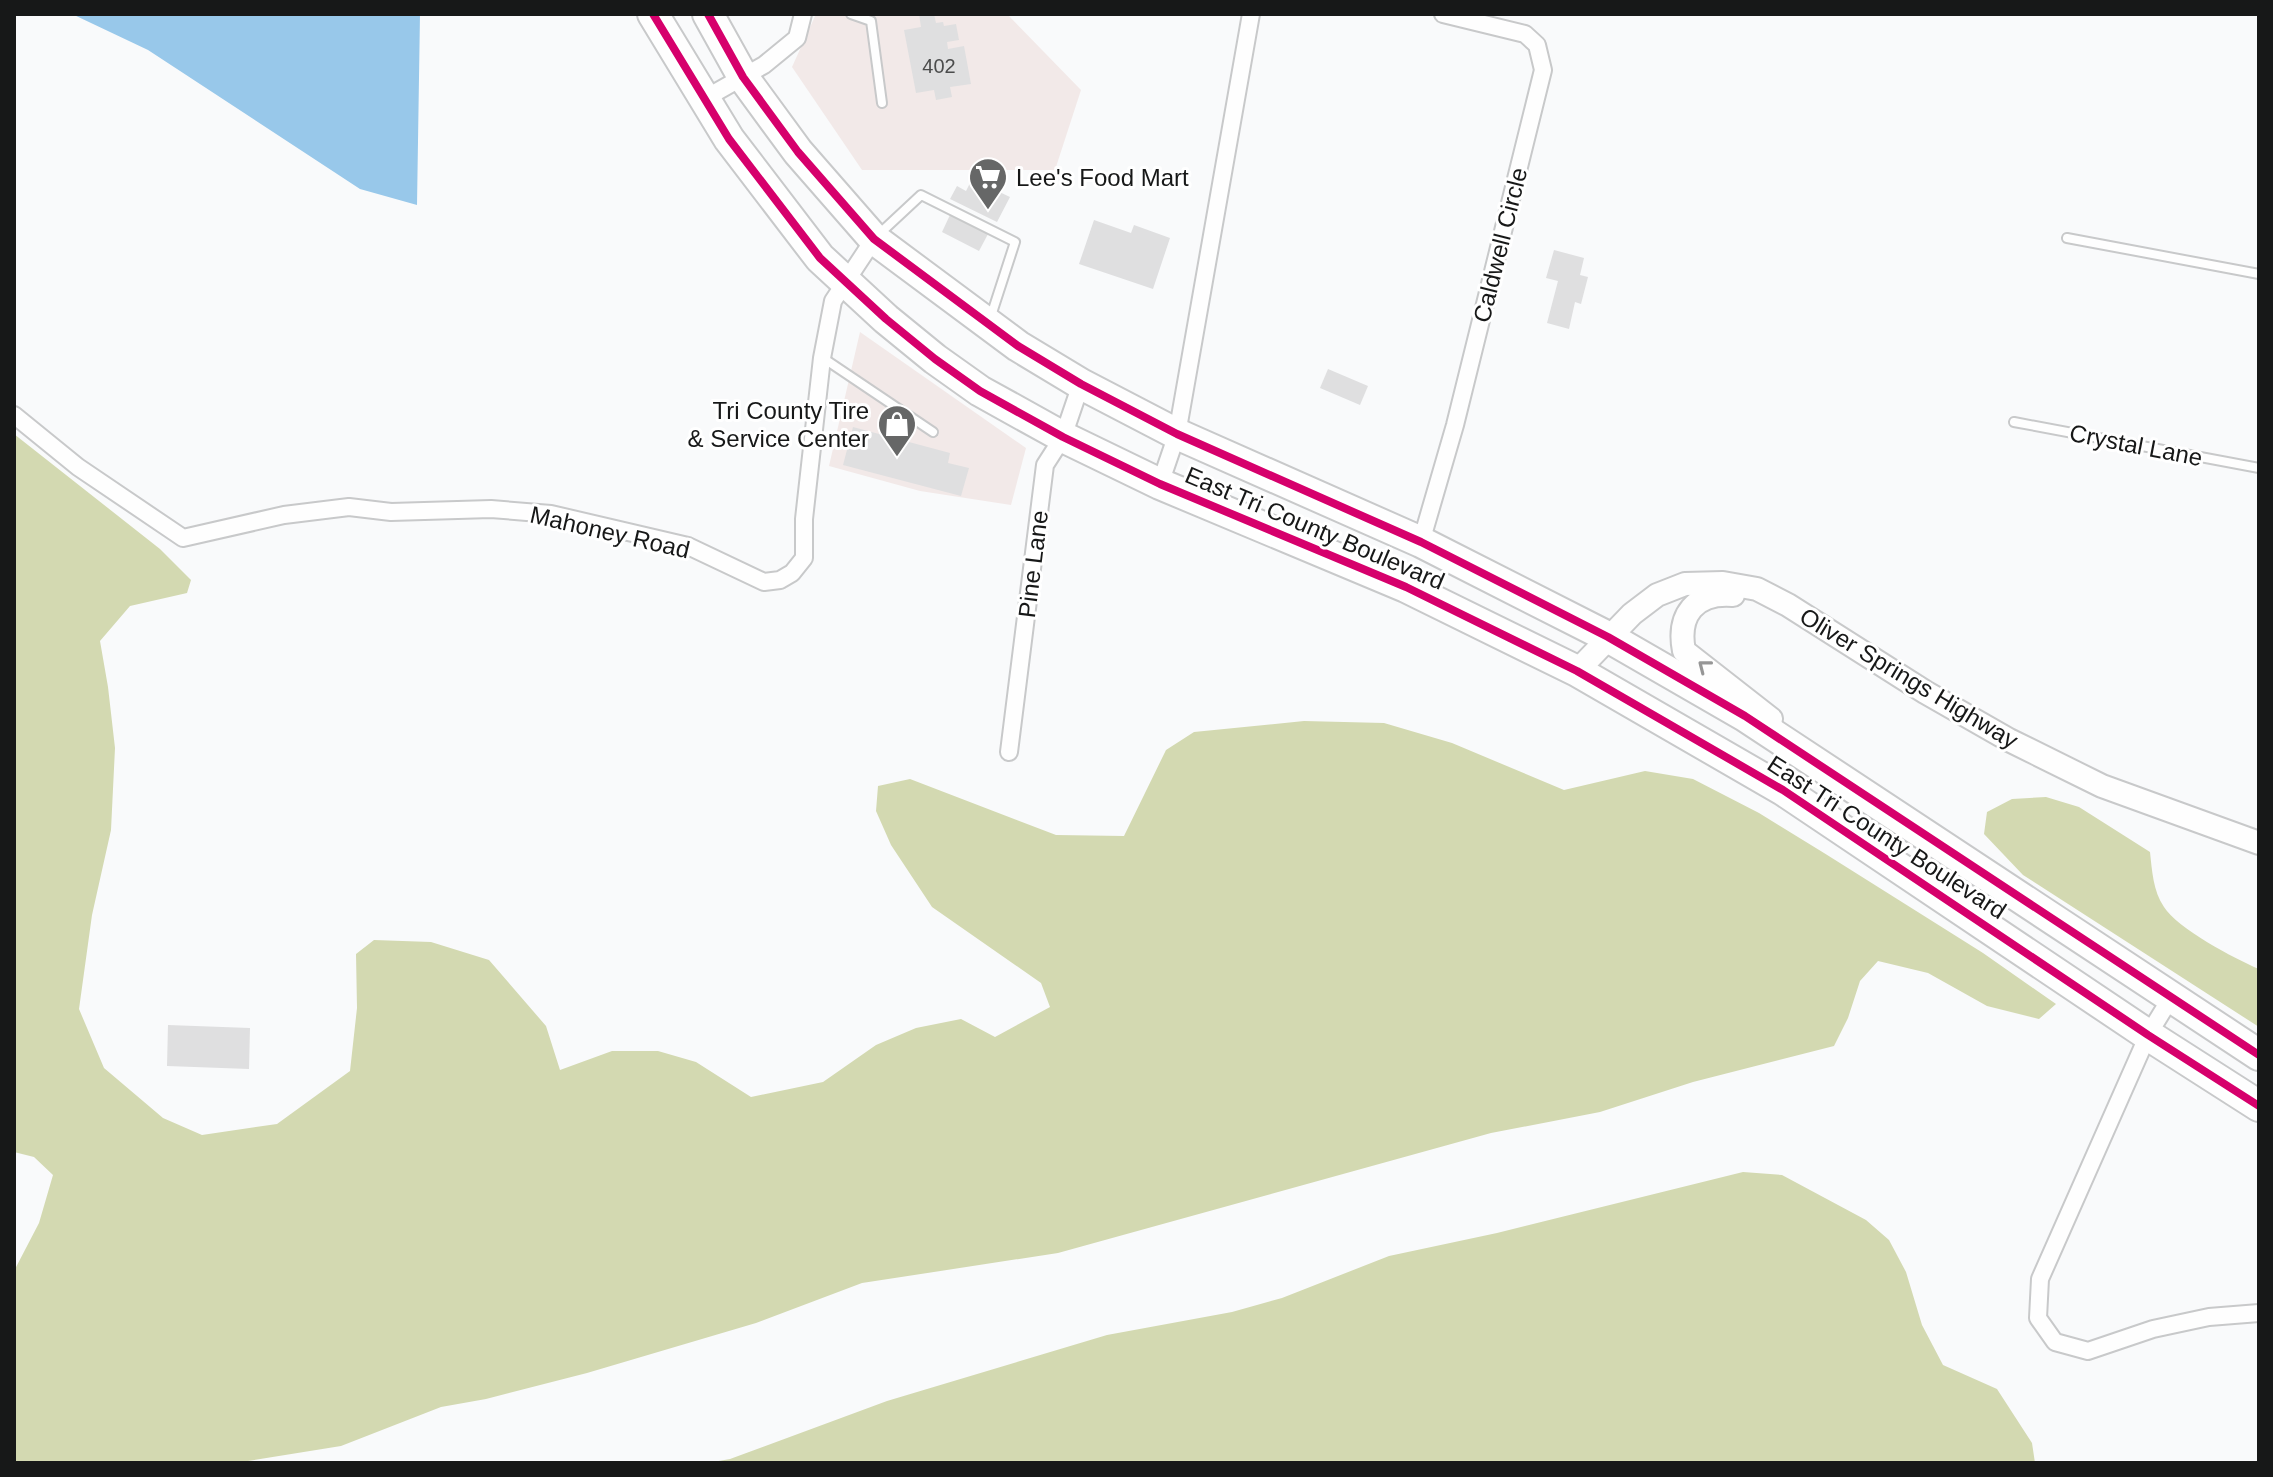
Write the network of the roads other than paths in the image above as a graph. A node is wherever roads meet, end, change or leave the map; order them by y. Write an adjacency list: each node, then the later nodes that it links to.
1 (653, 14): 8 (highway, East Tri County Boulevard)
2 (708, 14): 7 (highway, East Tri County Boulevard)
3 (803, 14): 7 (street)
4 (851, 14): 9 (lane)
5 (1251, 14): 20 (street)
6 (1443, 14): 24 (street, Caldwell Circle)
7 (743, 77): 8 (street); 11 (highway, East Tri County Boulevard)
8 (704, 99): 13 (highway, East Tri County Boulevard)
9 (882, 103)
10 (2067, 238): 12 (lane)
11 (874, 239): 13 (street, Mahoney Road); 14 (highway, East Tri County Boulevard); 14 (lane)
12 (2259, 274)
13 (846, 284): 15 (street, Mahoney Road); 21 (highway, East Tri County Boulevard)
14 (988, 324): 16 (highway, East Tri County Boulevard)
15 (822, 358): 17 (street, Mahoney Road); 19 (lane)
16 (1081, 384): 20 (highway, East Tri County Boulevard); 21 (street, Pine Lane)
17 (14, 415)
18 (2014, 422): 22 (lane, Crystal Lane)
19 (933, 432)
20 (1177, 434): 23 (street); 24 (highway, East Tri County Boulevard)
21 (1063, 437): 23 (highway, East Tri County Boulevard); 28 (street, Pine Lane)
22 (2259, 468)
23 (1160, 484): 27 (highway, East Tri County Boulevard)
24 (1421, 542): 26 (highway, East Tri County Boulevard)
25 (1817, 623): 26 (main road, Oliver Springs Highway); 29 (main road, one-way to 25); 30 (main road, Oliver Springs Highway)
26 (1608, 637): 27 (main road, Oliver Springs Highway); 29 (highway, East Tri County Boulevard)
27 (1577, 671): 32 (highway, East Tri County Boulevard)
28 (1009, 752)
29 (1876, 801): 31 (highway, East Tri County Boulevard)
30 (2259, 843)
31 (2172, 996): 32 (street); 33 (highway, East Tri County Boulevard)
32 (2148, 1035): 34 (highway, East Tri County Boulevard); 35 (street)
33 (2259, 1055)
34 (2259, 1106)
35 (2259, 1313)

